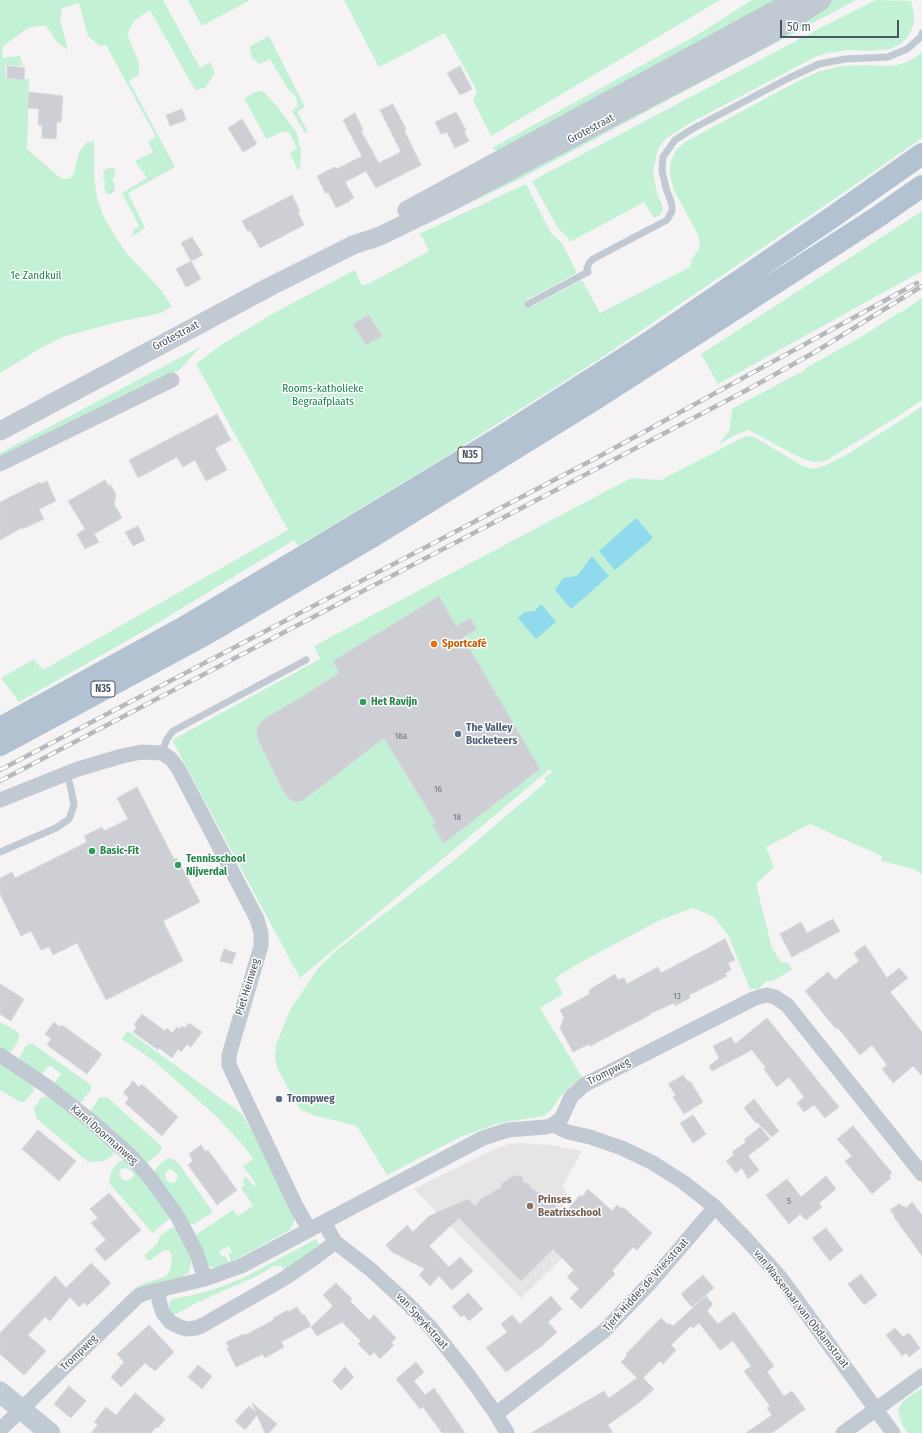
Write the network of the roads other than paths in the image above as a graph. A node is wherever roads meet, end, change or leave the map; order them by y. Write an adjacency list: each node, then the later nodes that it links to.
1 (794, 0): 6 (street, Grotestraat)
2 (822, 0): 6 (street, Grotestraat)
3 (922, 34): 7 (lane)
4 (922, 154): 12 (main road, N35)
5 (922, 186): 13 (main road, N35)
6 (354, 244): 9 (street, Grotestraat)
7 (528, 304)
8 (172, 380): 10 (street)
9 (0, 431)
10 (0, 464)
11 (306, 660): 14 (lane)
12 (0, 728)
13 (0, 745)
14 (162, 752): 15 (street); 23 (street, Piet Heinweg)
15 (67, 774): 16 (street); 17 (lane)
16 (0, 800)
17 (0, 852)
18 (0, 1054): 25 (street, Karel Doormanweg)
19 (553, 1125): 20 (street, Trompweg); 21 (street, van Wassenaar van Obdamstraat); 22 (street, Trompweg)
20 (922, 1174)
21 (715, 1208): 30 (street, van Wassenaar van Obdamstraat); 31 (street, Tjerk Hiddes de Vriesstraat)
22 (324, 1222): 23 (street, Trompweg); 24 (street, van Speykstraat)
23 (309, 1229): 25 (street, Trompweg)
24 (335, 1242): 26 (street); 31 (street, van Speykstraat)
25 (204, 1279): 26 (street, Trompweg)
26 (159, 1290): 29 (street, Trompweg)
27 (922, 1376): 30 (street)
28 (0, 1392): 29 (main road)
29 (21, 1409): 32 (street, Trompweg); 33 (main road)
30 (877, 1409): 35 (street); 36 (street, van Wassenaar van Obdamstraat)
31 (496, 1414): 34 (street, van Speykstraat)
32 (0, 1430)
33 (50, 1433)
34 (507, 1433)
35 (843, 1433)
36 (894, 1433)

